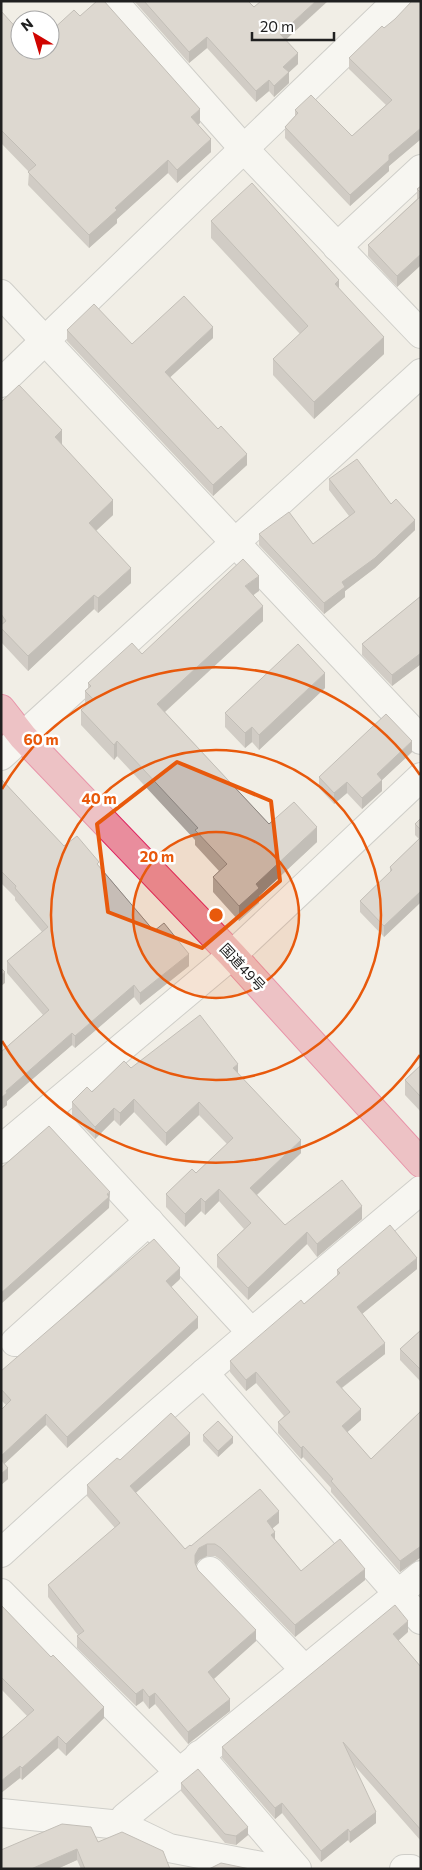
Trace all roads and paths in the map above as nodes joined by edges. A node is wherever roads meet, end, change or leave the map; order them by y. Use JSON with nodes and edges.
{"nodes":[{"id":1,"x":113,"y":1,"type":"edge"},
{"id":2,"x":380,"y":7,"type":"edge"},
{"id":3,"x":244,"y":149,"type":"junction"},
{"id":4,"x":421,"y":169,"type":"edge"},
{"id":5,"x":337,"y":247,"type":"junction"},
{"id":6,"x":1,"y":294,"type":"edge"},
{"id":7,"x":421,"y":334,"type":"edge"},
{"id":8,"x":44,"y":341,"type":"junction"},
{"id":9,"x":421,"y":373,"type":"edge"},
{"id":10,"x":1,"y":383,"type":"edge"},
{"id":11,"x":234,"y":543,"type":"junction"},
{"id":12,"x":1,"y":709,"type":"edge"},
{"id":13,"x":23,"y":737,"type":"junction"},
{"id":14,"x":421,"y":740,"type":"edge"},
{"id":15,"x":1,"y":756,"type":"edge"},
{"id":16,"x":421,"y":777,"type":"edge"},
{"id":17,"x":232,"y":955,"type":"junction"},
{"id":18,"x":47,"y":1111,"type":"junction"},
{"id":19,"x":1,"y":1149,"type":"edge"},
{"id":20,"x":421,"y":1162,"type":"edge"},
{"id":21,"x":421,"y":1190,"type":"edge"},
{"id":22,"x":149,"y":1221,"type":"junction"},
{"id":23,"x":251,"y":1332,"type":"junction"},
{"id":24,"x":15,"y":1342,"type":"dead end"},
{"id":25,"x":204,"y":1373,"type":"junction"},
{"id":26,"x":1,"y":1554,"type":"edge"},
{"id":27,"x":210,"y":1571,"type":"dead end"},
{"id":28,"x":421,"y":1575,"type":"edge"},
{"id":29,"x":1,"y":1593,"type":"edge"},
{"id":30,"x":397,"y":1593,"type":"junction"},
{"id":31,"x":421,"y":1620,"type":"edge"},
{"id":32,"x":304,"y":1669,"type":"junction"},
{"id":33,"x":199,"y":1755,"type":"junction"},
{"id":34,"x":179,"y":1772,"type":"junction"},
{"id":35,"x":1,"y":1814,"type":"edge"},
{"id":36,"x":121,"y":1825,"type":"junction"},
{"id":37,"x":209,"y":1863,"type":"edge"},
{"id":38,"x":277,"y":1869,"type":"edge"},
{"id":39,"x":297,"y":1869,"type":"edge"},
{"id":40,"x":404,"y":1869,"type":"edge"},
{"id":41,"x":411,"y":1869,"type":"edge"}],
"edges":[{"from":1,"to":3,"type":"street"},
{"from":2,"to":3,"type":"street"},
{"from":3,"to":5,"type":"street"},
{"from":3,"to":8,"type":"street"},
{"from":4,"to":5,"type":"street"},
{"from":5,"to":7,"type":"street"},
{"from":6,"to":8,"type":"street"},
{"from":8,"to":10,"type":"street"},
{"from":8,"to":11,"type":"street"},
{"from":9,"to":11,"type":"street"},
{"from":11,"to":13,"type":"street"},
{"from":11,"to":14,"type":"street"},
{"from":12,"to":13,"type":"highway","name":"国道49号"},
{"from":13,"to":15,"type":"street"},
{"from":13,"to":17,"type":"highway","name":"国道49号"},
{"from":16,"to":17,"type":"street"},
{"from":17,"to":18,"type":"street"},
{"from":17,"to":20,"type":"highway","name":"国道49号"},
{"from":18,"to":19,"type":"street"},
{"from":18,"to":22,"type":"street"},
{"from":21,"to":23,"type":"street"},
{"from":22,"to":23,"type":"street"},
{"from":22,"to":24,"type":"street"},
{"from":23,"to":25,"type":"street"},
{"from":25,"to":26,"type":"street"},
{"from":25,"to":30,"type":"street"},
{"from":27,"to":32,"type":"street"},
{"from":28,"to":30,"type":"street"},
{"from":29,"to":34,"type":"street"},
{"from":30,"to":31,"type":"street"},
{"from":30,"to":32,"type":"street"},
{"from":32,"to":33,"type":"street"},
{"from":33,"to":34,"type":"street"},
{"from":33,"to":39,"type":"street"},
{"from":34,"to":36,"type":"street"},
{"from":35,"to":36,"type":"street"},
{"from":36,"to":37,"type":"street"},
{"from":37,"to":38,"type":"street"},
{"from":40,"to":41,"type":"street"}]}
